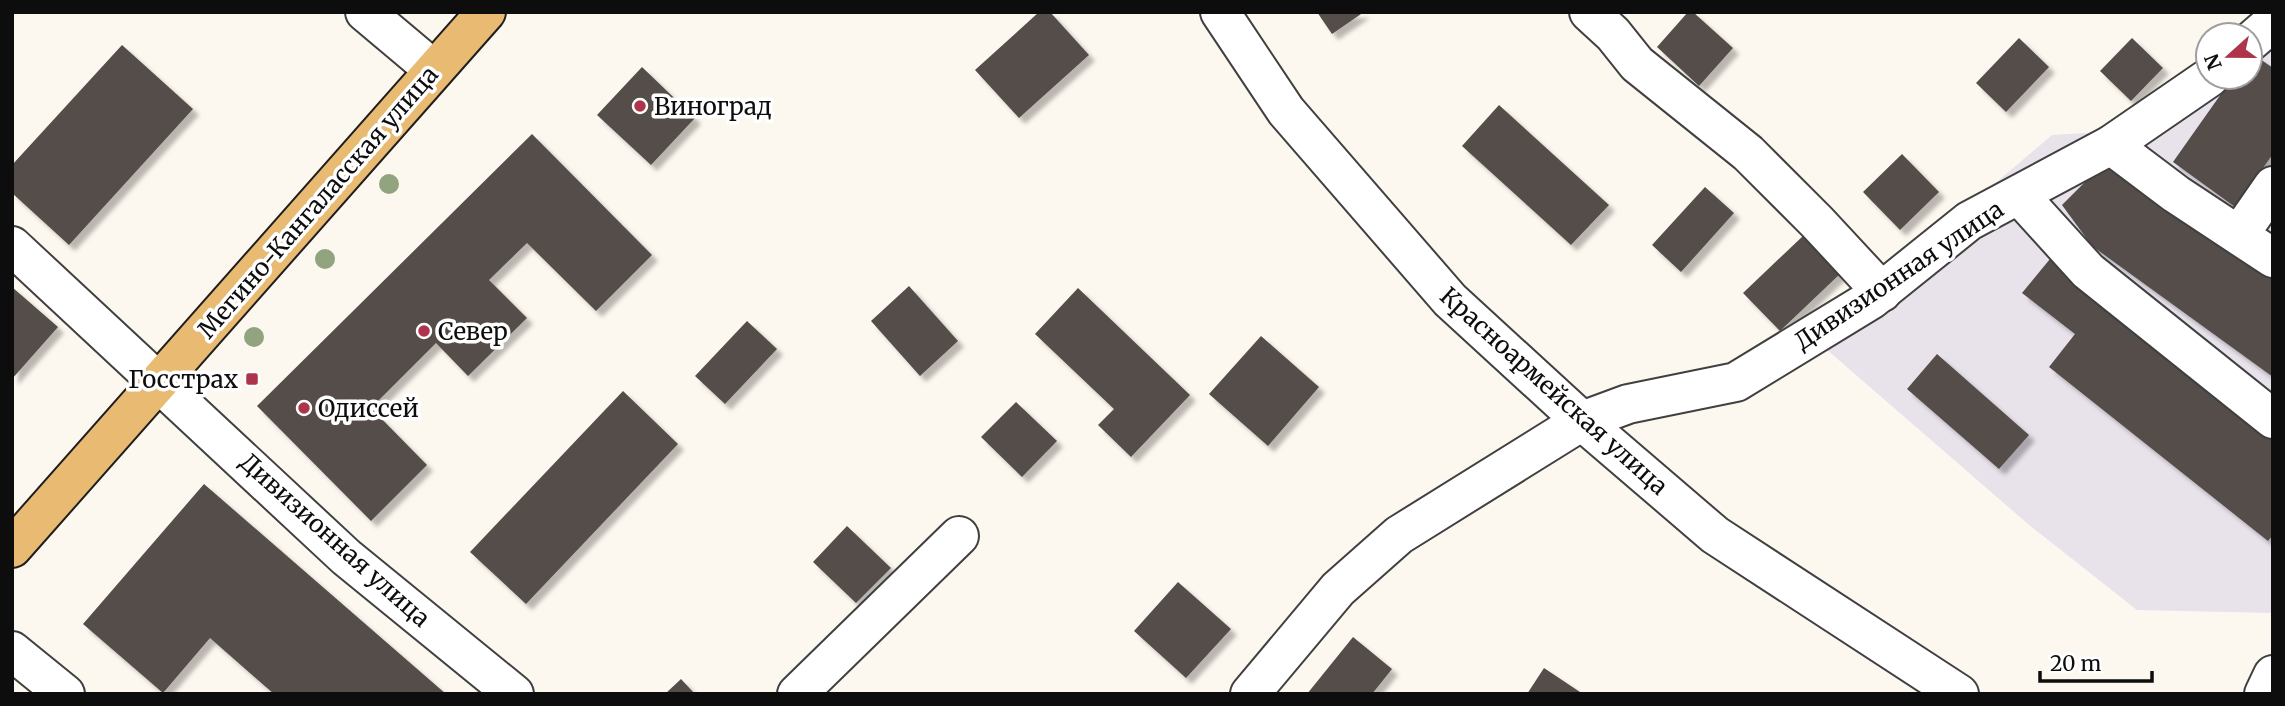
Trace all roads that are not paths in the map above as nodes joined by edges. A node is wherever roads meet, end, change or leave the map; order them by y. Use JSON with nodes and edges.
{"nodes":[{"id":1,"x":365,"y":12,"type":"edge"},
{"id":2,"x":486,"y":12,"type":"edge"},
{"id":3,"x":1220,"y":12,"type":"edge"},
{"id":4,"x":1589,"y":12,"type":"edge"},
{"id":5,"x":434,"y":70,"type":"junction"},
{"id":6,"x":2194,"y":88,"type":"edge"},
{"id":7,"x":2111,"y":145,"type":"junction"},
{"id":8,"x":2273,"y":186,"type":"edge"},
{"id":9,"x":2018,"y":195,"type":"junction"},
{"id":10,"x":2239,"y":235,"type":"junction"},
{"id":11,"x":12,"y":246,"type":"edge"},
{"id":12,"x":2273,"y":258,"type":"edge"},
{"id":13,"x":1882,"y":292,"type":"junction"},
{"id":14,"x":159,"y":382,"type":"junction"},
{"id":15,"x":2273,"y":419,"type":"edge"},
{"id":16,"x":1581,"y":421,"type":"junction"},
{"id":17,"x":959,"y":536,"type":"dead end"},
{"id":18,"x":12,"y":548,"type":"edge"},
{"id":19,"x":12,"y":652,"type":"edge"},
{"id":20,"x":2273,"y":675,"type":"edge"},
{"id":21,"x":65,"y":694,"type":"edge"},
{"id":22,"x":514,"y":694,"type":"edge"},
{"id":23,"x":797,"y":694,"type":"edge"},
{"id":24,"x":1250,"y":694,"type":"edge"},
{"id":25,"x":1959,"y":694,"type":"edge"},
{"id":26,"x":2264,"y":694,"type":"edge"}],
"edges":[{"from":1,"to":5,"type":"street"},
{"from":2,"to":5,"type":"main road","name":"Мегино-Кангаласская улица"},
{"from":3,"to":16,"type":"street","name":"Красноармейская улица"},
{"from":4,"to":13,"type":"street"},
{"from":5,"to":14,"type":"main road","name":"Мегино-Кангаласская улица"},
{"from":6,"to":7,"type":"street","name":"Дивизионная улица"},
{"from":7,"to":9,"type":"street","name":"Дивизионная улица"},
{"from":7,"to":10,"type":"street"},
{"from":8,"to":10,"type":"street"},
{"from":9,"to":13,"type":"street","name":"Дивизионная улица"},
{"from":9,"to":15,"type":"street"},
{"from":10,"to":12,"type":"street"},
{"from":11,"to":14,"type":"street","name":"Дивизионная улица"},
{"from":13,"to":16,"type":"street","name":"Дивизионная улица"},
{"from":14,"to":18,"type":"main road","name":"Мегино-Кангаласская улица"},
{"from":14,"to":22,"type":"street","name":"Дивизионная улица"},
{"from":16,"to":24,"type":"street","name":"Дивизионная улица"},
{"from":16,"to":25,"type":"street","name":"Красноармейская улица"},
{"from":17,"to":23,"type":"street"},
{"from":19,"to":21,"type":"street"},
{"from":20,"to":26,"type":"street"}]}
